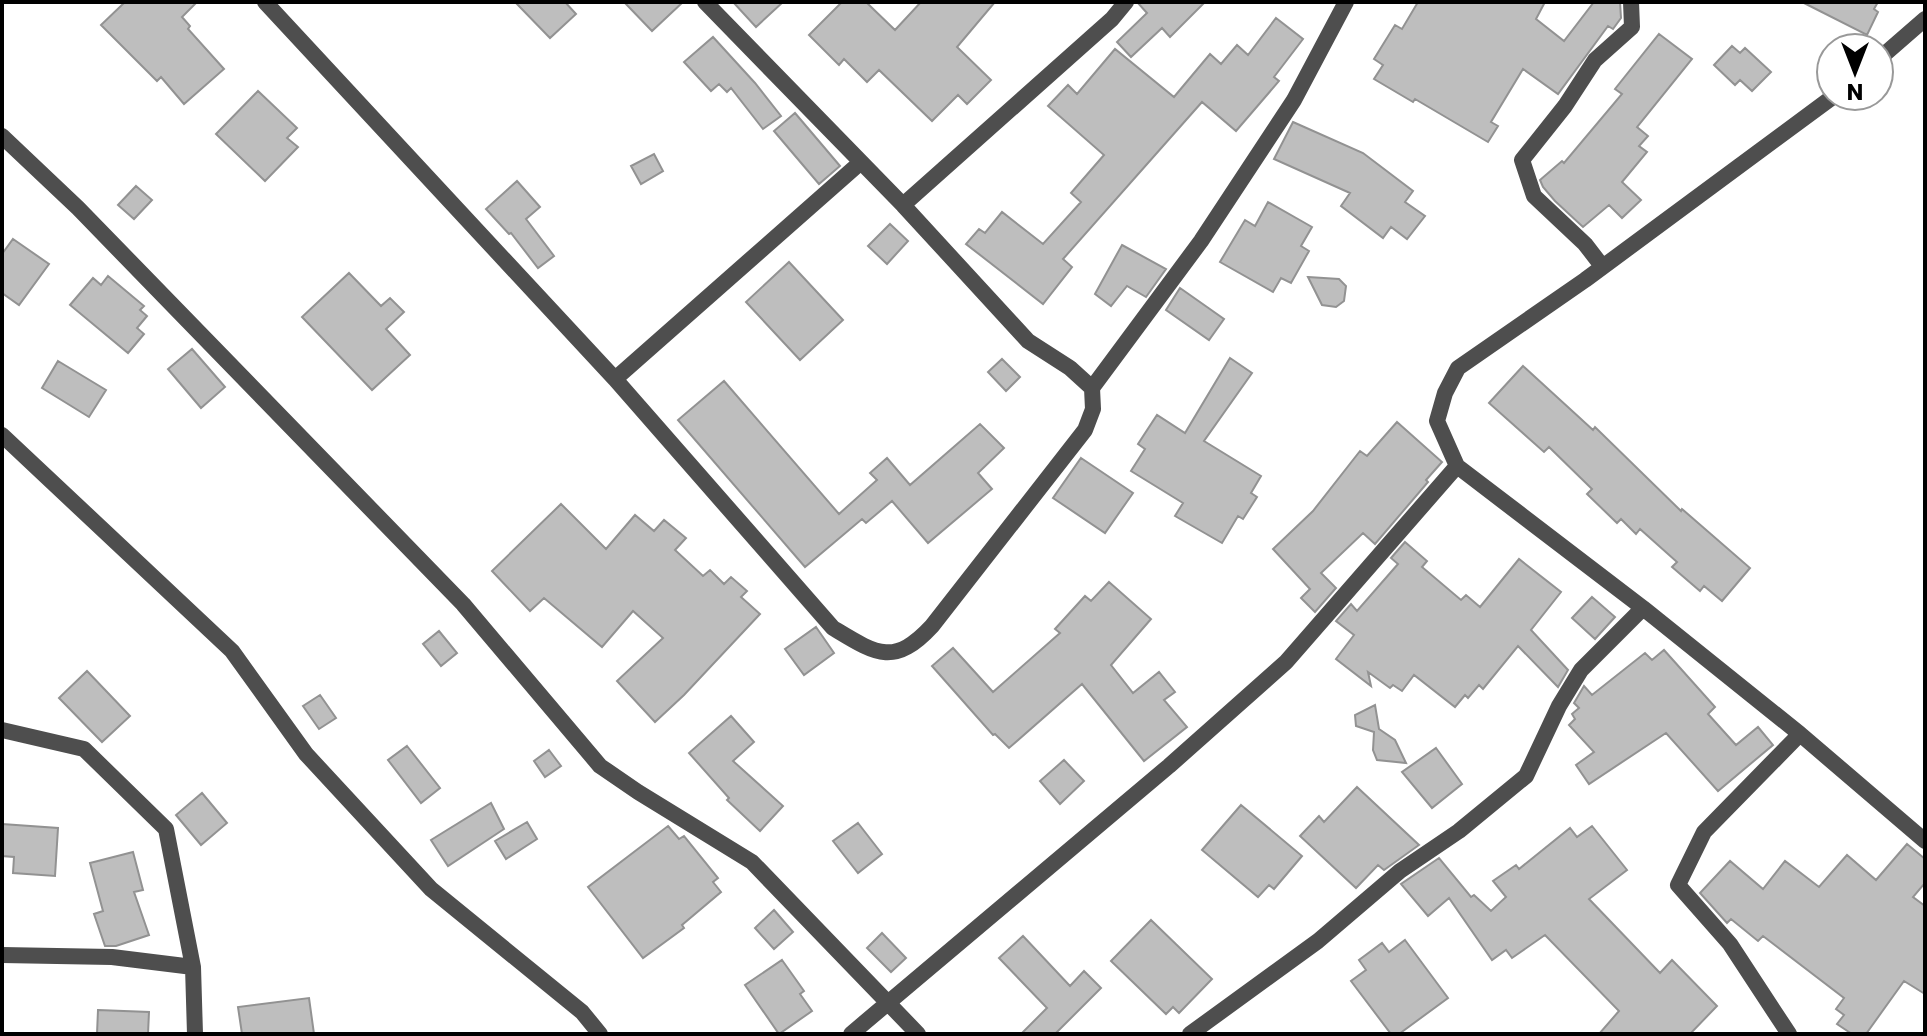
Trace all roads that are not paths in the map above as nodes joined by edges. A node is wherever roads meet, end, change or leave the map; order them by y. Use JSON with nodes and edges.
{"nodes":[{"id":1,"x":265,"y":2,"type":"edge"},
{"id":2,"x":705,"y":2,"type":"edge"},
{"id":3,"x":1126,"y":2,"type":"edge"},
{"id":4,"x":1346,"y":2,"type":"edge"},
{"id":5,"x":1631,"y":2,"type":"edge"},
{"id":6,"x":1925,"y":19,"type":"edge"},
{"id":7,"x":1895,"y":45,"type":"edge"},
{"id":8,"x":1815,"y":110,"type":"edge"},
{"id":9,"x":2,"y":136,"type":"edge"},
{"id":10,"x":861,"y":162,"type":"junction"},
{"id":11,"x":903,"y":205,"type":"junction"},
{"id":12,"x":1602,"y":266,"type":"junction"},
{"id":13,"x":615,"y":379,"type":"junction"},
{"id":14,"x":1092,"y":388,"type":"junction"},
{"id":15,"x":2,"y":435,"type":"edge"},
{"id":16,"x":1457,"y":466,"type":"junction"},
{"id":17,"x":1643,"y":608,"type":"junction"},
{"id":18,"x":2,"y":730,"type":"edge"},
{"id":19,"x":1800,"y":734,"type":"junction"},
{"id":20,"x":1925,"y":841,"type":"edge"},
{"id":21,"x":2,"y":955,"type":"edge"},
{"id":22,"x":193,"y":967,"type":"junction"},
{"id":23,"x":889,"y":1004,"type":"junction"},
{"id":24,"x":195,"y":1034,"type":"edge"},
{"id":25,"x":600,"y":1034,"type":"edge"},
{"id":26,"x":851,"y":1034,"type":"edge"},
{"id":27,"x":918,"y":1034,"type":"edge"},
{"id":28,"x":1190,"y":1034,"type":"edge"},
{"id":29,"x":1789,"y":1034,"type":"edge"}],
"edges":[{"from":1,"to":13,"type":"street"},
{"from":2,"to":10,"type":"street"},
{"from":3,"to":11,"type":"street"},
{"from":4,"to":14,"type":"street"},
{"from":5,"to":12,"type":"street"},
{"from":6,"to":7,"type":"street"},
{"from":8,"to":12,"type":"street"},
{"from":9,"to":23,"type":"street"},
{"from":10,"to":11,"type":"street"},
{"from":10,"to":13,"type":"street"},
{"from":11,"to":14,"type":"street"},
{"from":12,"to":16,"type":"street"},
{"from":13,"to":14,"type":"street"},
{"from":15,"to":25,"type":"street"},
{"from":16,"to":17,"type":"street"},
{"from":16,"to":23,"type":"street"},
{"from":17,"to":19,"type":"street"},
{"from":17,"to":28,"type":"street"},
{"from":18,"to":22,"type":"street"},
{"from":19,"to":20,"type":"street"},
{"from":19,"to":29,"type":"street"},
{"from":21,"to":22,"type":"street"},
{"from":22,"to":24,"type":"street"},
{"from":23,"to":26,"type":"street"},
{"from":23,"to":27,"type":"street"}]}
